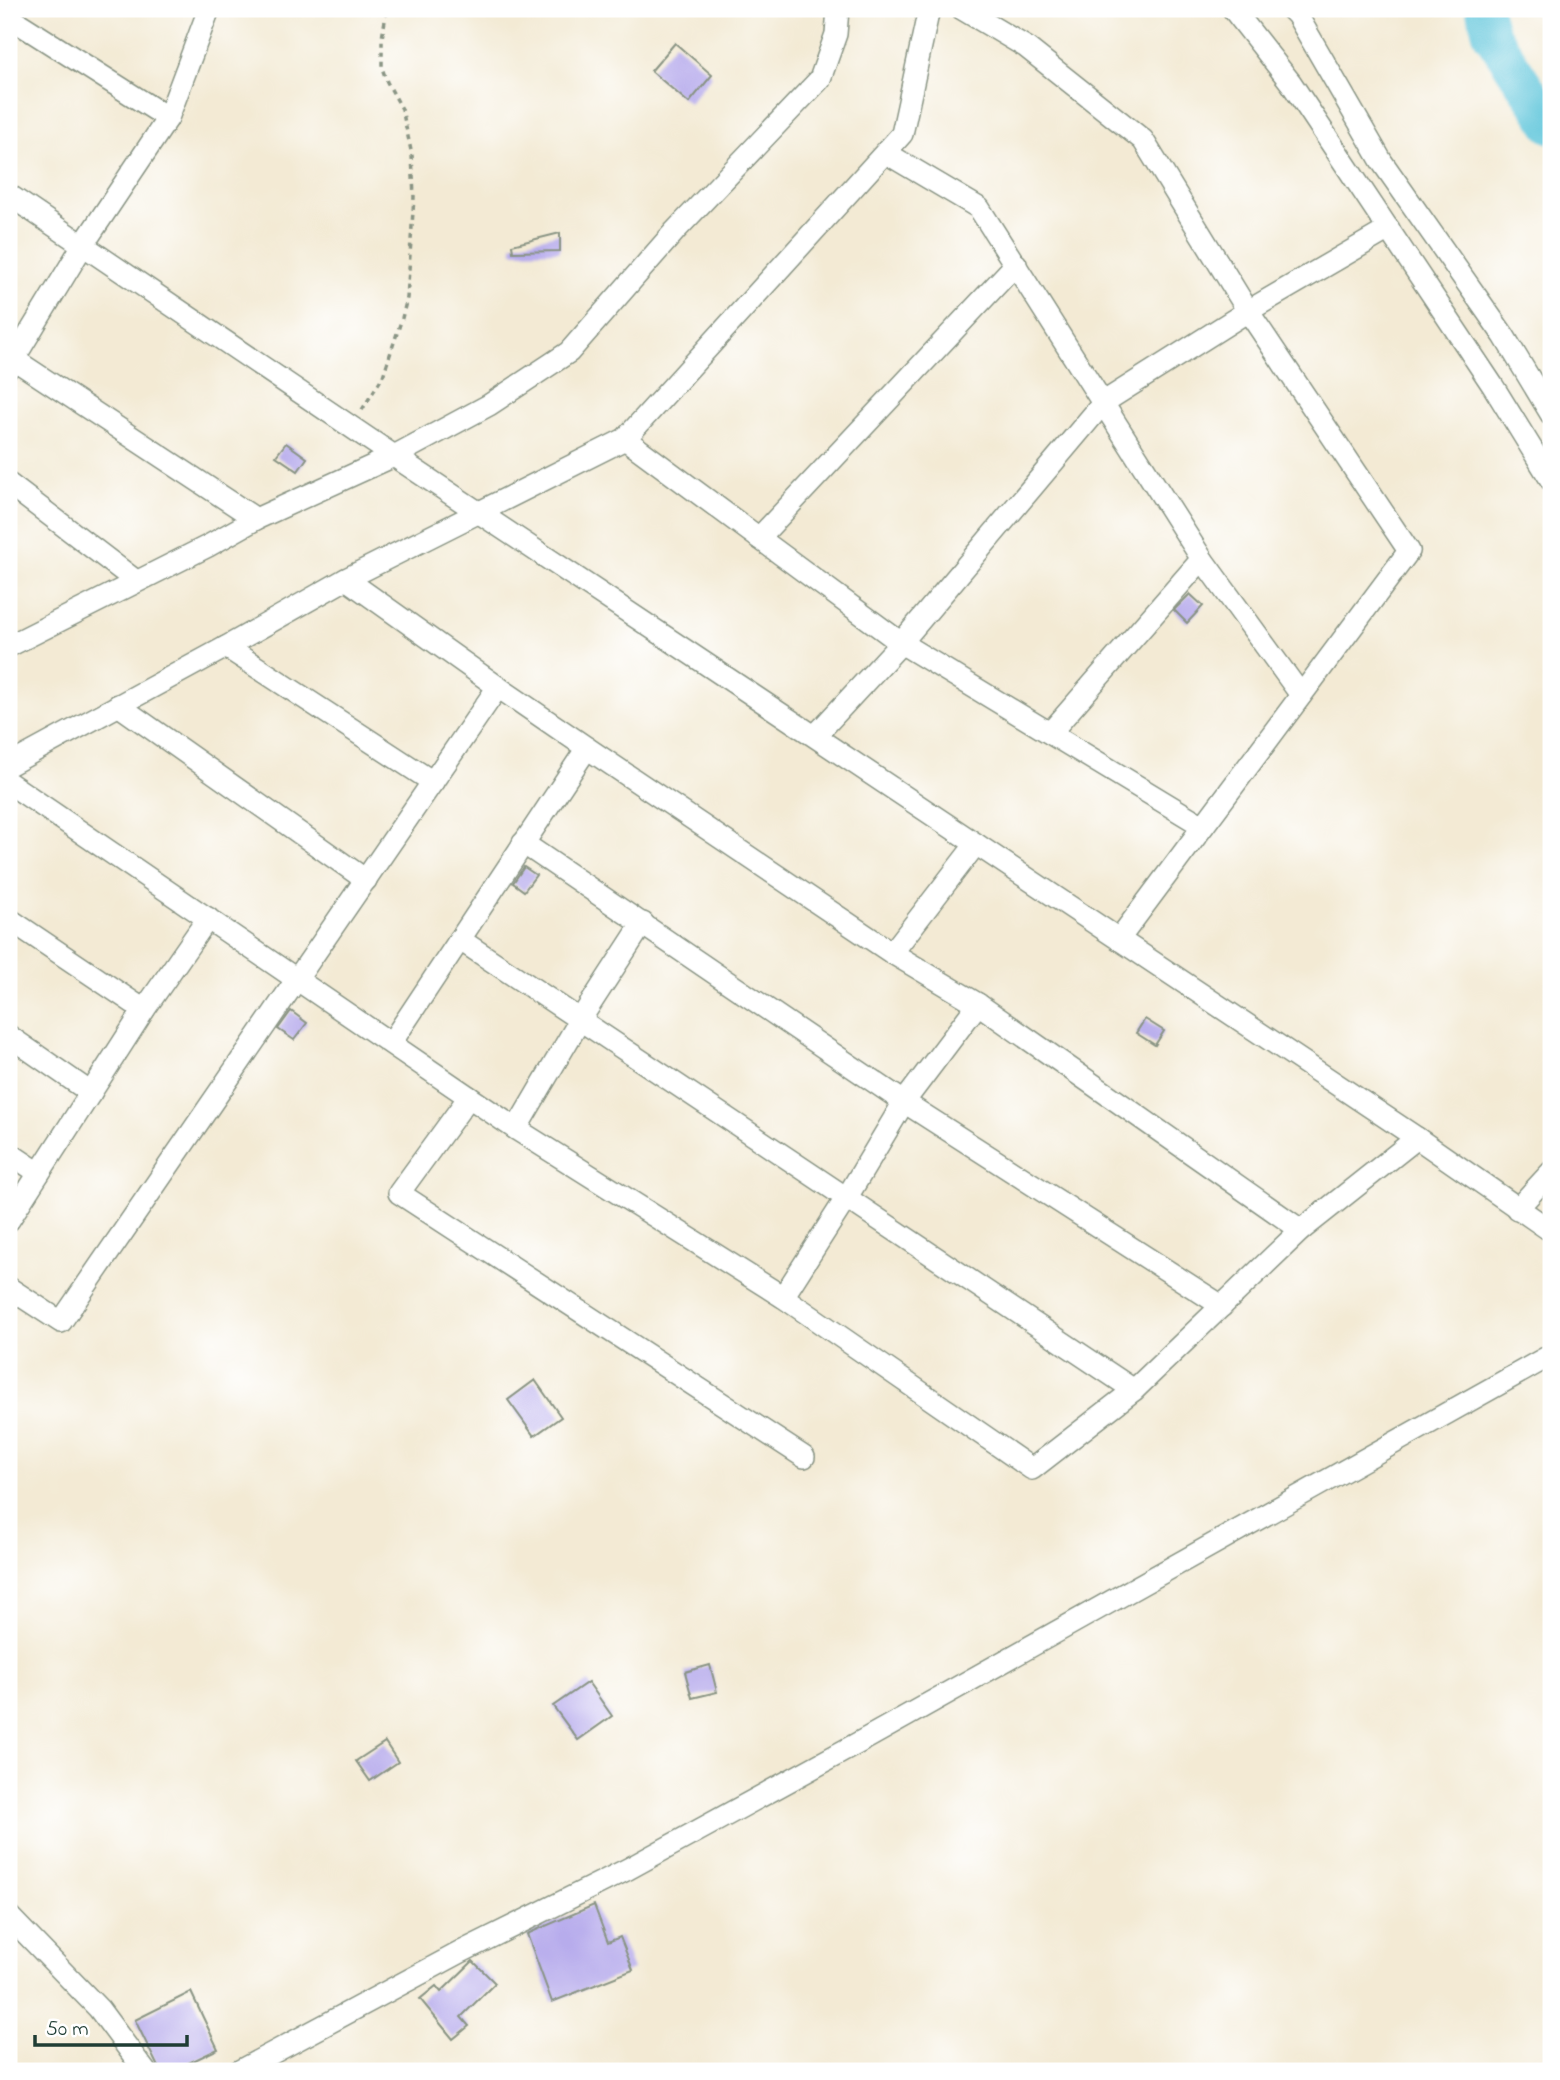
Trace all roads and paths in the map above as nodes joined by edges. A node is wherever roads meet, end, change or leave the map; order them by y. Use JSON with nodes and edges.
{"nodes":[{"id":1,"x":209,"y":9,"type":"edge"},
{"id":2,"x":387,"y":9,"type":"edge"},
{"id":3,"x":838,"y":9,"type":"edge"},
{"id":4,"x":929,"y":9,"type":"edge"},
{"id":5,"x":962,"y":9,"type":"edge"},
{"id":6,"x":1233,"y":9,"type":"edge"},
{"id":7,"x":1291,"y":9,"type":"edge"},
{"id":8,"x":9,"y":17,"type":"edge"},
{"id":9,"x":168,"y":118,"type":"junction"},
{"id":10,"x":886,"y":153,"type":"junction"},
{"id":11,"x":9,"y":195,"type":"edge"},
{"id":12,"x":1389,"y":229,"type":"junction"},
{"id":13,"x":83,"y":244,"type":"junction"},
{"id":14,"x":1016,"y":264,"type":"junction"},
{"id":15,"x":1248,"y":311,"type":"junction"},
{"id":16,"x":11,"y":361,"type":"edge"},
{"id":17,"x":1104,"y":402,"type":"junction"},
{"id":18,"x":1551,"y":414,"type":"edge"},
{"id":19,"x":352,"y":427,"type":"junction"},
{"id":20,"x":625,"y":439,"type":"junction"},
{"id":21,"x":394,"y":456,"type":"junction"},
{"id":22,"x":1551,"y":480,"type":"edge"},
{"id":23,"x":9,"y":484,"type":"edge"},
{"id":24,"x":478,"y":511,"type":"junction"},
{"id":25,"x":256,"y":519,"type":"junction"},
{"id":26,"x":759,"y":538,"type":"junction"},
{"id":27,"x":1202,"y":559,"type":"junction"},
{"id":28,"x":346,"y":579,"type":"junction"},
{"id":29,"x":136,"y":581,"type":"junction"},
{"id":30,"x":13,"y":639,"type":"edge"},
{"id":31,"x":901,"y":643,"type":"junction"},
{"id":32,"x":226,"y":648,"type":"junction"},
{"id":33,"x":498,"y":687,"type":"junction"},
{"id":34,"x":1301,"y":695,"type":"junction"},
{"id":35,"x":118,"y":705,"type":"junction"},
{"id":36,"x":1050,"y":733,"type":"junction"},
{"id":37,"x":815,"y":736,"type":"junction"},
{"id":38,"x":587,"y":748,"type":"junction"},
{"id":39,"x":9,"y":765,"type":"edge"},
{"id":40,"x":433,"y":782,"type":"junction"},
{"id":41,"x":9,"y":783,"type":"edge"},
{"id":42,"x":1203,"y":826,"type":"junction"},
{"id":43,"x":523,"y":844,"type":"junction"},
{"id":44,"x":976,"y":844,"type":"junction"},
{"id":45,"x":366,"y":880,"type":"junction"},
{"id":46,"x":208,"y":918,"type":"junction"},
{"id":47,"x":9,"y":919,"type":"edge"},
{"id":48,"x":643,"y":923,"type":"junction"},
{"id":49,"x":459,"y":939,"type":"junction"},
{"id":50,"x":1119,"y":939,"type":"junction"},
{"id":51,"x":892,"y":953,"type":"junction"},
{"id":52,"x":297,"y":979,"type":"junction"},
{"id":53,"x":978,"y":1004,"type":"junction"},
{"id":54,"x":144,"y":1010,"type":"junction"},
{"id":55,"x":580,"y":1020,"type":"junction"},
{"id":56,"x":9,"y":1036,"type":"edge"},
{"id":57,"x":391,"y":1042,"type":"junction"},
{"id":58,"x":91,"y":1093,"type":"junction"},
{"id":59,"x":469,"y":1097,"type":"junction"},
{"id":60,"x":904,"y":1102,"type":"junction"},
{"id":61,"x":516,"y":1129,"type":"junction"},
{"id":62,"x":1417,"y":1138,"type":"junction"},
{"id":63,"x":9,"y":1153,"type":"edge"},
{"id":64,"x":1551,"y":1172,"type":"edge"},
{"id":65,"x":39,"y":1173,"type":"junction"},
{"id":66,"x":847,"y":1197,"type":"junction"},
{"id":67,"x":1517,"y":1209,"type":"junction"},
{"id":68,"x":9,"y":1220,"type":"edge"},
{"id":69,"x":1301,"y":1230,"type":"junction"},
{"id":70,"x":1551,"y":1231,"type":"edge"},
{"id":71,"x":9,"y":1288,"type":"edge"},
{"id":72,"x":783,"y":1297,"type":"junction"},
{"id":73,"x":1222,"y":1306,"type":"junction"},
{"id":74,"x":1551,"y":1355,"type":"edge"},
{"id":75,"x":1134,"y":1390,"type":"junction"},
{"id":76,"x":804,"y":1457,"type":"dead end"},
{"id":77,"x":9,"y":1916,"type":"edge"},
{"id":78,"x":145,"y":2071,"type":"edge"},
{"id":79,"x":239,"y":2071,"type":"edge"}],
"edges":[{"from":1,"to":9,"type":"street"},
{"from":2,"to":19,"type":"path"},
{"from":3,"to":21,"type":"street"},
{"from":4,"to":10,"type":"street"},
{"from":5,"to":15,"type":"street"},
{"from":6,"to":12,"type":"street"},
{"from":7,"to":18,"type":"street"},
{"from":8,"to":9,"type":"street"},
{"from":9,"to":13,"type":"street"},
{"from":10,"to":14,"type":"street"},
{"from":10,"to":20,"type":"street"},
{"from":11,"to":13,"type":"street"},
{"from":12,"to":15,"type":"street"},
{"from":12,"to":22,"type":"street"},
{"from":13,"to":16,"type":"street"},
{"from":13,"to":19,"type":"street"},
{"from":14,"to":17,"type":"street"},
{"from":14,"to":26,"type":"street"},
{"from":15,"to":17,"type":"street"},
{"from":15,"to":34,"type":"street"},
{"from":16,"to":25,"type":"street"},
{"from":17,"to":27,"type":"street"},
{"from":17,"to":31,"type":"street"},
{"from":19,"to":21,"type":"street"},
{"from":20,"to":24,"type":"street"},
{"from":20,"to":26,"type":"street"},
{"from":21,"to":24,"type":"street"},
{"from":21,"to":25,"type":"street"},
{"from":23,"to":29,"type":"street"},
{"from":24,"to":28,"type":"street"},
{"from":24,"to":37,"type":"street"},
{"from":25,"to":29,"type":"street"},
{"from":26,"to":31,"type":"street"},
{"from":27,"to":34,"type":"street"},
{"from":27,"to":36,"type":"street"},
{"from":28,"to":32,"type":"street"},
{"from":28,"to":33,"type":"street"},
{"from":29,"to":30,"type":"street"},
{"from":31,"to":36,"type":"street"},
{"from":31,"to":37,"type":"street"},
{"from":32,"to":35,"type":"street"},
{"from":32,"to":40,"type":"street"},
{"from":33,"to":38,"type":"street"},
{"from":33,"to":40,"type":"street"},
{"from":34,"to":42,"type":"street"},
{"from":35,"to":39,"type":"street"},
{"from":35,"to":45,"type":"street"},
{"from":36,"to":42,"type":"street"},
{"from":37,"to":44,"type":"street"},
{"from":38,"to":43,"type":"street"},
{"from":38,"to":51,"type":"street"},
{"from":40,"to":45,"type":"street"},
{"from":41,"to":46,"type":"street"},
{"from":42,"to":50,"type":"street"},
{"from":43,"to":48,"type":"street"},
{"from":43,"to":49,"type":"street"},
{"from":44,"to":50,"type":"street"},
{"from":44,"to":51,"type":"street"},
{"from":45,"to":52,"type":"street"},
{"from":46,"to":52,"type":"street"},
{"from":46,"to":54,"type":"street"},
{"from":47,"to":54,"type":"street"},
{"from":48,"to":55,"type":"street"},
{"from":48,"to":60,"type":"street"},
{"from":49,"to":55,"type":"street"},
{"from":49,"to":57,"type":"street"},
{"from":50,"to":62,"type":"street"},
{"from":51,"to":53,"type":"street"},
{"from":52,"to":57,"type":"street"},
{"from":52,"to":71,"type":"street"},
{"from":53,"to":60,"type":"street"},
{"from":53,"to":69,"type":"street"},
{"from":54,"to":58,"type":"street"},
{"from":55,"to":61,"type":"street"},
{"from":55,"to":66,"type":"street"},
{"from":56,"to":58,"type":"street"},
{"from":57,"to":59,"type":"street"},
{"from":58,"to":65,"type":"street"},
{"from":59,"to":61,"type":"street"},
{"from":59,"to":76,"type":"street"},
{"from":60,"to":66,"type":"street"},
{"from":60,"to":73,"type":"street"},
{"from":61,"to":72,"type":"street"},
{"from":62,"to":67,"type":"street"},
{"from":62,"to":69,"type":"street"},
{"from":63,"to":65,"type":"street"},
{"from":64,"to":67,"type":"street"},
{"from":65,"to":68,"type":"street"},
{"from":66,"to":72,"type":"street"},
{"from":66,"to":75,"type":"street"},
{"from":67,"to":70,"type":"street"},
{"from":69,"to":73,"type":"street"},
{"from":72,"to":75,"type":"street"},
{"from":73,"to":75,"type":"street"},
{"from":74,"to":79,"type":"street"},
{"from":77,"to":78,"type":"street"}]}
